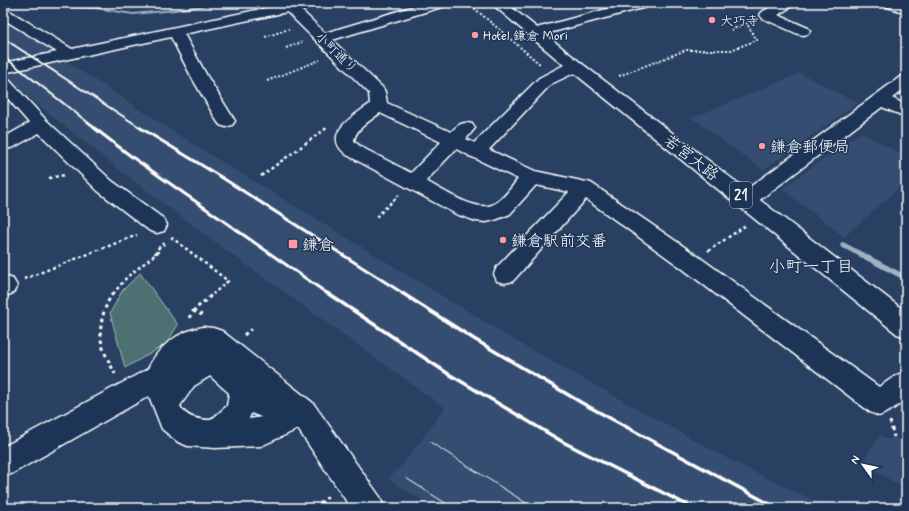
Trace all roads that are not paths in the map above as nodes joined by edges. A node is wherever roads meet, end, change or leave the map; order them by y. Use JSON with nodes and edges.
{"nodes":[{"id":1,"x":308,"y":3,"type":"edge"},
{"id":2,"x":440,"y":3,"type":"edge"},
{"id":3,"x":498,"y":3,"type":"edge"},
{"id":4,"x":645,"y":3,"type":"edge"},
{"id":5,"x":787,"y":3,"type":"edge"},
{"id":6,"x":890,"y":3,"type":"edge"},
{"id":7,"x":288,"y":5,"type":"edge"},
{"id":8,"x":906,"y":9,"type":"edge"},
{"id":9,"x":3,"y":13,"type":"edge"},
{"id":10,"x":803,"y":31,"type":"dead end"},
{"id":11,"x":176,"y":32,"type":"junction"},
{"id":12,"x":534,"y":33,"type":"junction"},
{"id":13,"x":322,"y":38,"type":"junction"},
{"id":14,"x":69,"y":53,"type":"junction"},
{"id":15,"x":575,"y":66,"type":"junction"},
{"id":16,"x":3,"y":68,"type":"edge"},
{"id":17,"x":906,"y":80,"type":"edge"},
{"id":18,"x":3,"y":83,"type":"edge"},
{"id":19,"x":880,"y":99,"type":"junction"},
{"id":20,"x":379,"y":106,"type":"junction"},
{"id":21,"x":906,"y":112,"type":"edge"},
{"id":22,"x":226,"y":121,"type":"dead end"},
{"id":23,"x":40,"y":124,"type":"junction"},
{"id":24,"x":466,"y":128,"type":"dead end"},
{"id":25,"x":454,"y":142,"type":"junction"},
{"id":26,"x":3,"y":144,"type":"edge"},
{"id":27,"x":476,"y":152,"type":"junction"},
{"id":28,"x":531,"y":177,"type":"junction"},
{"id":29,"x":412,"y":183,"type":"junction"},
{"id":30,"x":584,"y":188,"type":"junction"},
{"id":31,"x":746,"y":200,"type":"junction"},
{"id":32,"x":156,"y":225,"type":"road end"},
{"id":33,"x":505,"y":274,"type":"dead end"},
{"id":34,"x":906,"y":326,"type":"edge"},
{"id":35,"x":214,"y":364,"type":"junction"},
{"id":36,"x":154,"y":380,"type":"junction"},
{"id":37,"x":906,"y":384,"type":"edge"},
{"id":38,"x":242,"y":388,"type":"junction"},
{"id":39,"x":166,"y":407,"type":"junction"},
{"id":40,"x":303,"y":412,"type":"junction"},
{"id":41,"x":214,"y":434,"type":"junction"},
{"id":42,"x":3,"y":463,"type":"edge"},
{"id":43,"x":368,"y":506,"type":"edge"}],
"edges":[{"from":1,"to":7,"type":"street"},
{"from":2,"to":13,"type":"street"},
{"from":3,"to":12,"type":"street","name":"若宮大路","number":"21"},
{"from":4,"to":12,"type":"street"},
{"from":5,"to":10,"type":"street"},
{"from":6,"to":8,"type":"street"},
{"from":7,"to":11,"type":"street"},
{"from":7,"to":13,"type":"street","name":"小町通り"},
{"from":9,"to":14,"type":"street"},
{"from":11,"to":14,"type":"street"},
{"from":11,"to":22,"type":"street"},
{"from":12,"to":15,"type":"street","name":"若宮大路","number":"21"},
{"from":13,"to":20,"type":"street","name":"小町通り"},
{"from":14,"to":16,"type":"street"},
{"from":15,"to":27,"type":"street"},
{"from":15,"to":31,"type":"street","name":"若宮大路","number":"21"},
{"from":17,"to":19,"type":"street"},
{"from":18,"to":23,"type":"street"},
{"from":19,"to":21,"type":"street"},
{"from":19,"to":31,"type":"street"},
{"from":20,"to":25,"type":"street"},
{"from":20,"to":29,"type":"street"},
{"from":23,"to":26,"type":"street"},
{"from":23,"to":32,"type":"street"},
{"from":24,"to":25,"type":"street"},
{"from":25,"to":27,"type":"street"},
{"from":25,"to":29,"type":"street"},
{"from":27,"to":28,"type":"street"},
{"from":28,"to":29,"type":"street"},
{"from":28,"to":30,"type":"street"},
{"from":30,"to":33,"type":"street"},
{"from":30,"to":37,"type":"street"},
{"from":31,"to":34,"type":"street","name":"若宮大路","number":"21"},
{"from":35,"to":36,"type":"street"},
{"from":35,"to":38,"type":"street"},
{"from":35,"to":39,"type":"street"},
{"from":36,"to":39,"type":"street"},
{"from":36,"to":40,"type":"street"},
{"from":36,"to":42,"type":"street"},
{"from":38,"to":40,"type":"street"},
{"from":38,"to":41,"type":"street"},
{"from":39,"to":41,"type":"street"},
{"from":40,"to":41,"type":"street"},
{"from":40,"to":43,"type":"street"}]}
